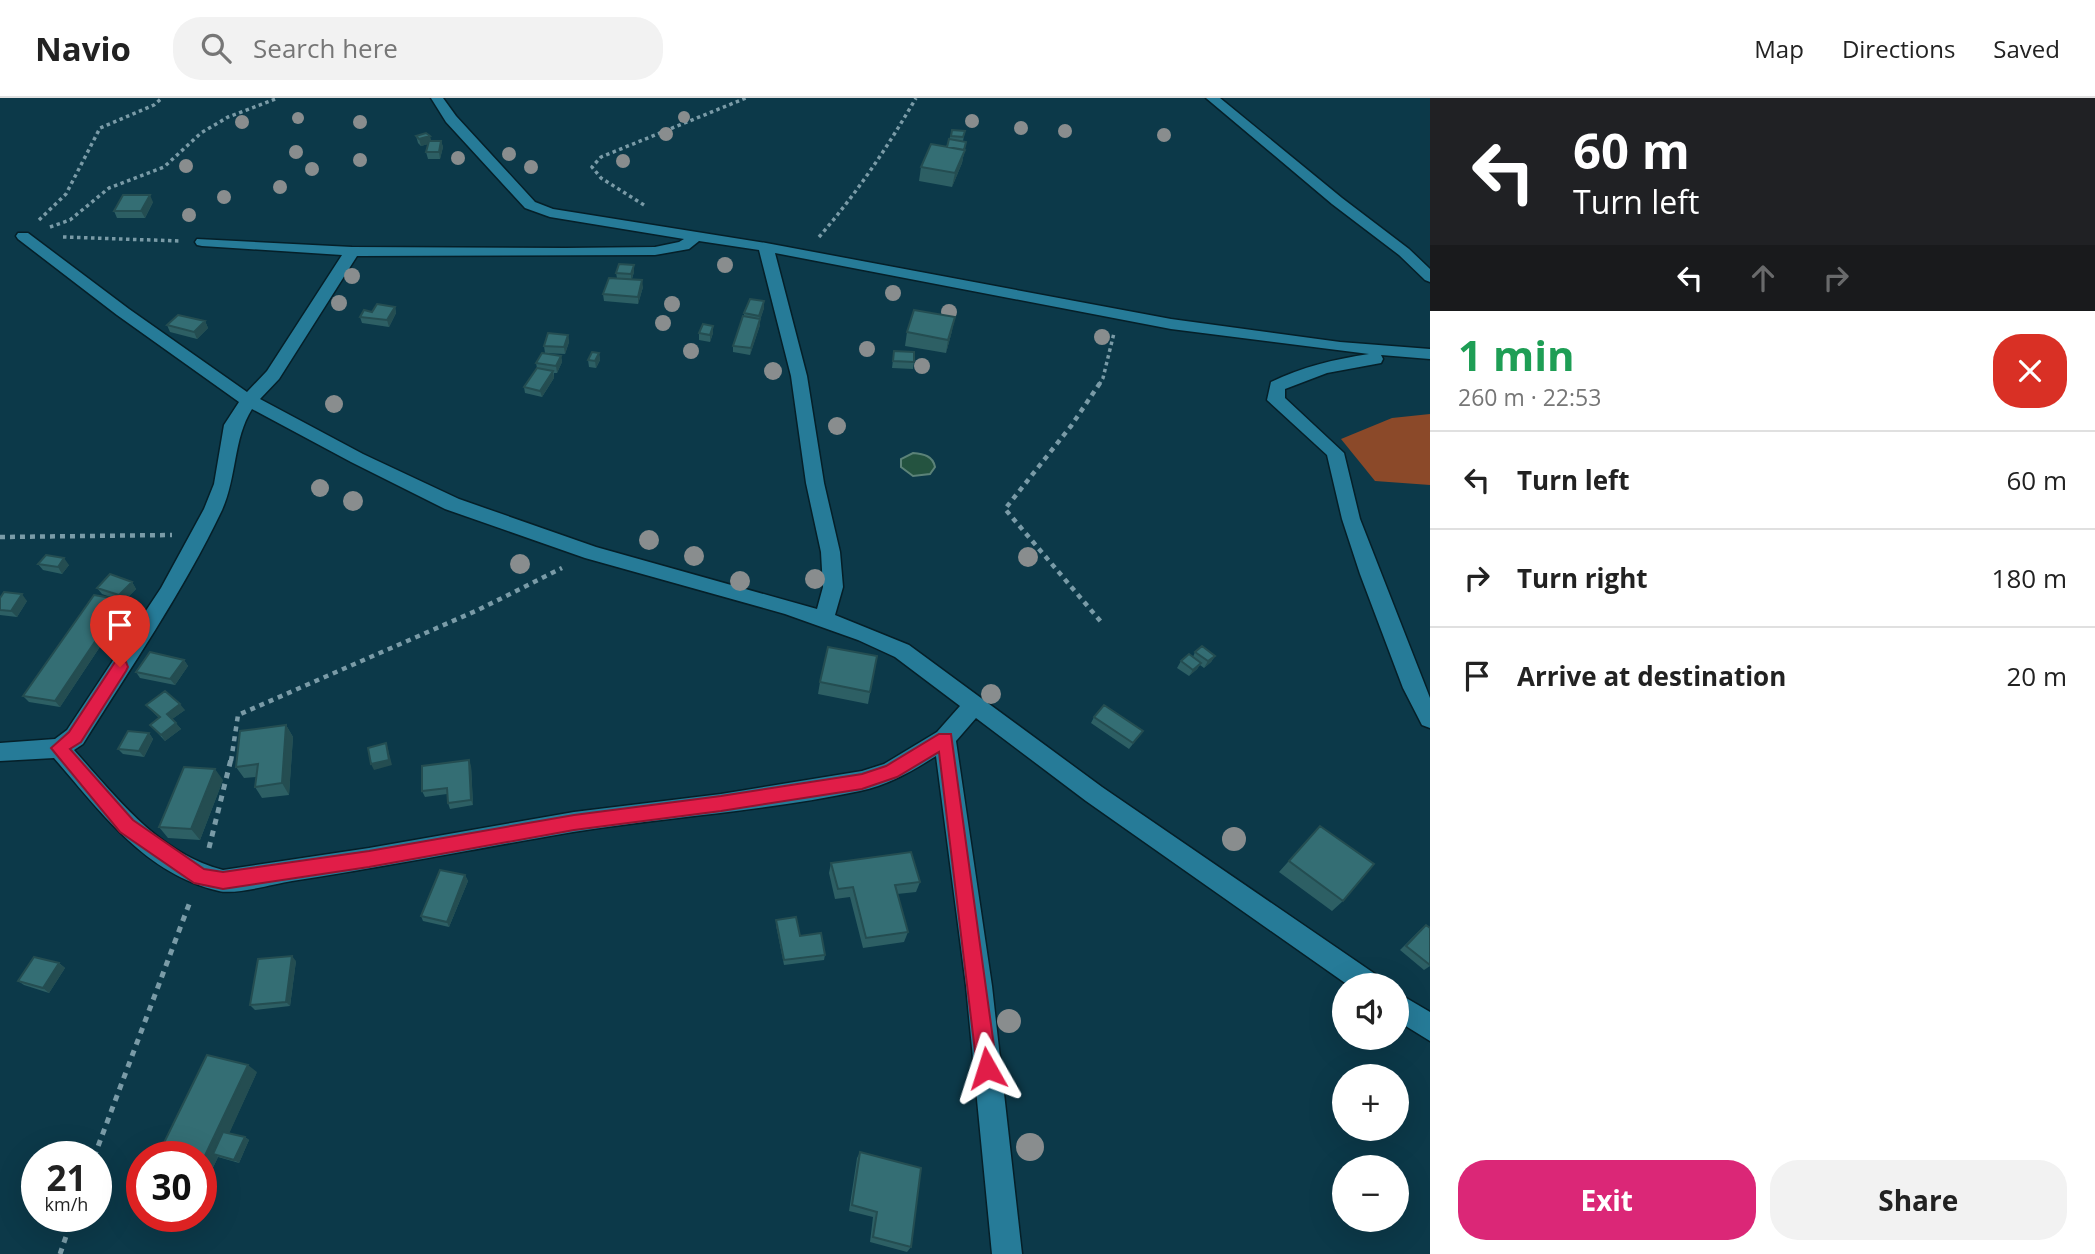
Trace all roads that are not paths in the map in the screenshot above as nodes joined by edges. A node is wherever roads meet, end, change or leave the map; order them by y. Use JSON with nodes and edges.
{"nodes":[{"id":1,"x":437,"y":98,"type":"edge"},
{"id":2,"x":1212,"y":98,"type":"edge"},
{"id":3,"x":23,"y":236,"type":"road end"},
{"id":4,"x":696,"y":236,"type":"junction"},
{"id":5,"x":202,"y":242,"type":"road end"},
{"id":6,"x":765,"y":247,"type":"junction"},
{"id":7,"x":352,"y":251,"type":"junction"},
{"id":8,"x":1430,"y":277,"type":"edge"},
{"id":9,"x":1393,"y":353,"type":"junction"},
{"id":10,"x":1430,"y":354,"type":"edge"},
{"id":11,"x":250,"y":399,"type":"junction"},
{"id":12,"x":823,"y":619,"type":"junction"},
{"id":13,"x":975,"y":706,"type":"junction"},
{"id":14,"x":1430,"y":719,"type":"edge"},
{"id":15,"x":945,"y":739,"type":"junction"},
{"id":16,"x":59,"y":748,"type":"junction"},
{"id":17,"x":0,"y":752,"type":"edge"},
{"id":18,"x":1352,"y":973,"type":"edge"},
{"id":19,"x":1409,"y":1013,"type":"edge"},
{"id":20,"x":1430,"y":1028,"type":"edge"},
{"id":21,"x":1007,"y":1254,"type":"edge"}],
"edges":[{"from":1,"to":4,"type":"street"},
{"from":2,"to":8,"type":"street"},
{"from":3,"to":11,"type":"street"},
{"from":4,"to":6,"type":"street"},
{"from":4,"to":7,"type":"street"},
{"from":5,"to":7,"type":"street"},
{"from":6,"to":9,"type":"street"},
{"from":6,"to":12,"type":"street"},
{"from":7,"to":11,"type":"street"},
{"from":9,"to":10,"type":"street"},
{"from":9,"to":14,"type":"street"},
{"from":11,"to":12,"type":"street"},
{"from":11,"to":16,"type":"street"},
{"from":12,"to":13,"type":"street"},
{"from":13,"to":15,"type":"street"},
{"from":13,"to":18,"type":"street"},
{"from":15,"to":16,"type":"street"},
{"from":15,"to":21,"type":"street"},
{"from":16,"to":17,"type":"street"},
{"from":19,"to":20,"type":"street"}]}
